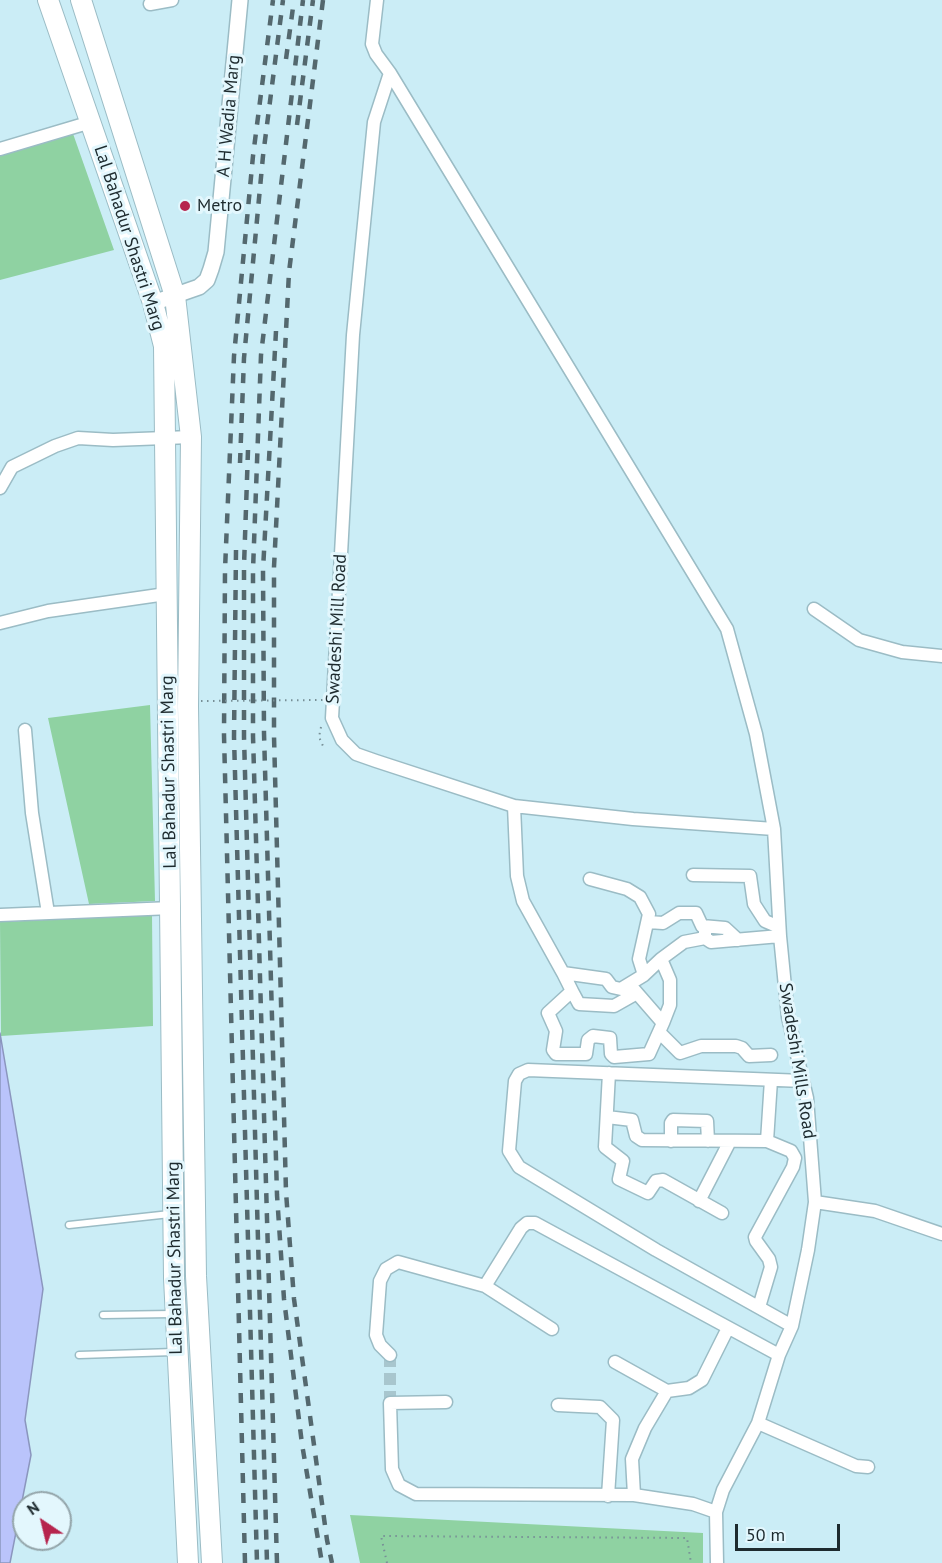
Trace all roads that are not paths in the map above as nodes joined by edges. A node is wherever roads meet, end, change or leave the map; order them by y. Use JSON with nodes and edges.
{"nodes":[{"id":1,"x":48,"y":0,"type":"edge"},
{"id":2,"x":81,"y":0,"type":"edge"},
{"id":3,"x":171,"y":0,"type":"edge"},
{"id":4,"x":240,"y":0,"type":"edge"},
{"id":5,"x":377,"y":0,"type":"edge"},
{"id":6,"x":150,"y":4,"type":"dead end"},
{"id":7,"x":390,"y":72,"type":"junction"},
{"id":8,"x":91,"y":122,"type":"junction"},
{"id":9,"x":0,"y":149,"type":"edge"},
{"id":10,"x":176,"y":296,"type":"junction"},
{"id":11,"x":153,"y":303,"type":"junction"},
{"id":12,"x":173,"y":344,"type":"junction"},
{"id":13,"x":165,"y":437,"type":"junction"},
{"id":14,"x":191,"y":437,"type":"junction"},
{"id":15,"x":0,"y":488,"type":"edge"},
{"id":16,"x":166,"y":594,"type":"junction"},
{"id":17,"x":814,"y":609,"type":"dead end"},
{"id":18,"x":0,"y":623,"type":"edge"},
{"id":19,"x":942,"y":656,"type":"edge"},
{"id":20,"x":25,"y":730,"type":"dead end"},
{"id":21,"x":514,"y":806,"type":"junction"},
{"id":22,"x":180,"y":810,"type":"junction"},
{"id":23,"x":774,"y":829,"type":"junction"},
{"id":24,"x":693,"y":876,"type":"dead end"},
{"id":25,"x":590,"y":879,"type":"dead end"},
{"id":26,"x":172,"y":908,"type":"junction"},
{"id":27,"x":48,"y":913,"type":"junction"},
{"id":28,"x":0,"y":915,"type":"edge"},
{"id":29,"x":648,"y":922,"type":"junction"},
{"id":30,"x":705,"y":932,"type":"junction"},
{"id":31,"x":779,"y":932,"type":"junction"},
{"id":32,"x":172,"y":957,"type":"junction"},
{"id":33,"x":192,"y":957,"type":"junction"},
{"id":34,"x":662,"y":959,"type":"junction"},
{"id":35,"x":563,"y":973,"type":"junction"},
{"id":36,"x":644,"y":975,"type":"junction"},
{"id":37,"x":634,"y":989,"type":"junction"},
{"id":38,"x":572,"y":992,"type":"junction"},
{"id":39,"x":661,"y":1028,"type":"junction"},
{"id":40,"x":771,"y":1055,"type":"dead end"},
{"id":41,"x":193,"y":1058,"type":"junction"},
{"id":42,"x":172,"y":1060,"type":"junction"},
{"id":43,"x":609,"y":1073,"type":"junction"},
{"id":44,"x":771,"y":1080,"type":"junction"},
{"id":45,"x":803,"y":1081,"type":"junction"},
{"id":46,"x":608,"y":1117,"type":"junction"},
{"id":47,"x":671,"y":1141,"type":"junction"},
{"id":48,"x":708,"y":1141,"type":"junction"},
{"id":49,"x":730,"y":1141,"type":"junction"},
{"id":50,"x":767,"y":1141,"type":"junction"},
{"id":51,"x":699,"y":1201,"type":"junction"},
{"id":52,"x":815,"y":1202,"type":"junction"},
{"id":53,"x":722,"y":1213,"type":"dead end"},
{"id":54,"x":173,"y":1214,"type":"junction"},
{"id":55,"x":69,"y":1225,"type":"dead end"},
{"id":56,"x":942,"y":1234,"type":"edge"},
{"id":57,"x":196,"y":1276,"type":"junction"},
{"id":58,"x":174,"y":1278,"type":"junction"},
{"id":59,"x":484,"y":1286,"type":"junction"},
{"id":60,"x":759,"y":1307,"type":"junction"},
{"id":61,"x":175,"y":1313,"type":"junction"},
{"id":62,"x":103,"y":1315,"type":"dead end"},
{"id":63,"x":792,"y":1326,"type":"junction"},
{"id":64,"x":728,"y":1328,"type":"junction"},
{"id":65,"x":552,"y":1329,"type":"dead end"},
{"id":66,"x":177,"y":1352,"type":"junction"},
{"id":67,"x":79,"y":1354,"type":"dead end"},
{"id":68,"x":390,"y":1355,"type":"tunnel mouth"},
{"id":69,"x":779,"y":1355,"type":"junction"},
{"id":70,"x":615,"y":1362,"type":"dead end"},
{"id":71,"x":667,"y":1391,"type":"junction"},
{"id":72,"x":446,"y":1402,"type":"dead end"},
{"id":73,"x":558,"y":1405,"type":"dead end"},
{"id":74,"x":758,"y":1423,"type":"junction"},
{"id":75,"x":868,"y":1467,"type":"dead end"},
{"id":76,"x":634,"y":1495,"type":"junction"},
{"id":77,"x":608,"y":1496,"type":"junction"},
{"id":78,"x":716,"y":1512,"type":"junction"},
{"id":79,"x":188,"y":1563,"type":"edge"},
{"id":80,"x":212,"y":1563,"type":"edge"},
{"id":81,"x":717,"y":1563,"type":"edge"}],
"edges":[{"from":1,"to":8,"type":"main road","name":"Lal Bahadur Shastri Marg"},
{"from":2,"to":10,"type":"main road","name":"Lal Bahadur Shastri Marg"},
{"from":3,"to":6,"type":"street"},
{"from":4,"to":10,"type":"street","name":"A H Wadia Marg"},
{"from":5,"to":7,"type":"street","name":"Swadeshi Mills Road"},
{"from":7,"to":21,"type":"street","name":"Swadeshi Mill Road"},
{"from":7,"to":23,"type":"street","name":"Swadeshi Mills Road"},
{"from":8,"to":9,"type":"street"},
{"from":8,"to":11,"type":"main road","name":"Lal Bahadur Shastri Marg"},
{"from":10,"to":11,"type":"street","name":"A H Wadia Marg"},
{"from":10,"to":12,"type":"main road","name":"Lal Bahadur Shastri Marg"},
{"from":11,"to":12,"type":"main road","name":"Lal Bahadur Shastri Marg"},
{"from":12,"to":13,"type":"main road","name":"Lal Bahadur Shastri Marg"},
{"from":12,"to":14,"type":"main road","name":"Lal Bahadur Shastri Marg"},
{"from":13,"to":14,"type":"street"},
{"from":13,"to":15,"type":"street"},
{"from":13,"to":16,"type":"main road","name":"Lal Bahadur Shastri Marg"},
{"from":14,"to":22,"type":"main road","name":"Lal Bahadur Shastri Marg"},
{"from":16,"to":18,"type":"street"},
{"from":16,"to":22,"type":"main road","name":"Lal Bahadur Shastri Marg"},
{"from":17,"to":19,"type":"street"},
{"from":20,"to":27,"type":"street"},
{"from":21,"to":23,"type":"street","name":"Swadeshi Mill Road"},
{"from":21,"to":35,"type":"street"},
{"from":22,"to":26,"type":"main road","name":"Lal Bahadur Shastri Marg"},
{"from":22,"to":33,"type":"main road","name":"Lal Bahadur Shastri Marg"},
{"from":23,"to":31,"type":"street","name":"Swadeshi Mills Road"},
{"from":24,"to":31,"type":"street"},
{"from":25,"to":29,"type":"street"},
{"from":26,"to":27,"type":"street"},
{"from":26,"to":32,"type":"main road","name":"Lal Bahadur Shastri Marg"},
{"from":27,"to":28,"type":"street"},
{"from":29,"to":30,"type":"street"},
{"from":29,"to":36,"type":"street"},
{"from":30,"to":31,"type":"street"},
{"from":30,"to":34,"type":"street"},
{"from":31,"to":45,"type":"street","name":"Swadeshi Mills Road"},
{"from":32,"to":33,"type":"main road"},
{"from":32,"to":42,"type":"main road","name":"Lal Bahadur Shastri Marg"},
{"from":33,"to":41,"type":"main road","name":"Lal Bahadur Shastri Marg"},
{"from":34,"to":36,"type":"street"},
{"from":34,"to":39,"type":"street"},
{"from":35,"to":37,"type":"street"},
{"from":35,"to":38,"type":"street"},
{"from":36,"to":37,"type":"street"},
{"from":37,"to":38,"type":"street"},
{"from":37,"to":39,"type":"street"},
{"from":38,"to":39,"type":"street"},
{"from":39,"to":40,"type":"street"},
{"from":41,"to":42,"type":"main road"},
{"from":41,"to":57,"type":"main road","name":"Lal Bahadur Shastri Marg"},
{"from":42,"to":54,"type":"main road","name":"Lal Bahadur Shastri Marg"},
{"from":43,"to":44,"type":"street"},
{"from":43,"to":46,"type":"street"},
{"from":43,"to":60,"type":"street"},
{"from":44,"to":45,"type":"street"},
{"from":44,"to":50,"type":"street"},
{"from":45,"to":52,"type":"street","name":"Swadeshi Mills Road"},
{"from":46,"to":47,"type":"street"},
{"from":46,"to":51,"type":"street"},
{"from":47,"to":48,"type":"street"},
{"from":47,"to":48,"type":"street"},
{"from":48,"to":49,"type":"street"},
{"from":49,"to":50,"type":"street"},
{"from":49,"to":51,"type":"street"},
{"from":50,"to":60,"type":"street"},
{"from":51,"to":53,"type":"street"},
{"from":52,"to":56,"type":"street"},
{"from":52,"to":63,"type":"street","name":"Swadeshi Mills Road"},
{"from":54,"to":55,"type":"lane"},
{"from":54,"to":58,"type":"main road","name":"Lal Bahadur Shastri Marg"},
{"from":57,"to":58,"type":"main road"},
{"from":57,"to":80,"type":"main road","name":"Lal Bahadur Shastri Marg"},
{"from":58,"to":61,"type":"main road","name":"Lal Bahadur Shastri Marg"},
{"from":59,"to":64,"type":"street"},
{"from":59,"to":65,"type":"street"},
{"from":59,"to":68,"type":"street"},
{"from":60,"to":63,"type":"street"},
{"from":61,"to":62,"type":"lane"},
{"from":61,"to":66,"type":"main road","name":"Lal Bahadur Shastri Marg"},
{"from":63,"to":69,"type":"street","name":"Swadeshi Mills Road"},
{"from":64,"to":69,"type":"street"},
{"from":64,"to":71,"type":"street"},
{"from":66,"to":67,"type":"lane"},
{"from":66,"to":79,"type":"main road","name":"Lal Bahadur Shastri Marg"},
{"from":69,"to":74,"type":"street","name":"Swadeshi Mills Road"},
{"from":70,"to":71,"type":"street"},
{"from":71,"to":76,"type":"street"},
{"from":72,"to":77,"type":"street"},
{"from":73,"to":77,"type":"street"},
{"from":74,"to":75,"type":"street"},
{"from":74,"to":78,"type":"street","name":"Swadeshi Mills Road"},
{"from":76,"to":77,"type":"street"},
{"from":76,"to":78,"type":"street"},
{"from":78,"to":81,"type":"street","name":"Swadeshi Mills Road"}]}
